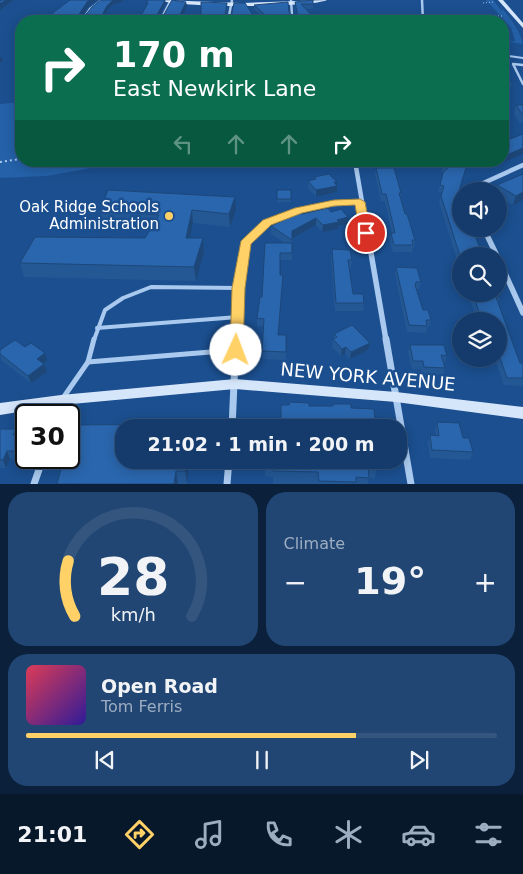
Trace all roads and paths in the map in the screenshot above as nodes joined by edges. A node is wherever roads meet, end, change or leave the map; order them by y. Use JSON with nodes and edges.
{"nodes":[{"id":1,"x":102,"y":0,"type":"edge"},
{"id":2,"x":161,"y":0,"type":"edge"},
{"id":3,"x":170,"y":0,"type":"edge"},
{"id":4,"x":325,"y":0,"type":"edge"},
{"id":5,"x":422,"y":0,"type":"edge"},
{"id":6,"x":497,"y":1,"type":"edge"},
{"id":7,"x":231,"y":2,"type":"edge"},
{"id":8,"x":291,"y":2,"type":"edge"},
{"id":9,"x":483,"y":3,"type":"dead end"},
{"id":10,"x":86,"y":15,"type":"edge"},
{"id":11,"x":163,"y":15,"type":"edge"},
{"id":12,"x":229,"y":15,"type":"edge"},
{"id":13,"x":294,"y":15,"type":"edge"},
{"id":14,"x":423,"y":15,"type":"edge"},
{"id":15,"x":523,"y":26,"type":"edge"},
{"id":16,"x":509,"y":48,"type":"dead end"},
{"id":17,"x":523,"y":58,"type":"edge"},
{"id":18,"x":523,"y":65,"type":"edge"},
{"id":19,"x":523,"y":84,"type":"edge"},
{"id":20,"x":15,"y":160,"type":"edge"},
{"id":21,"x":0,"y":162,"type":"edge"},
{"id":22,"x":523,"y":165,"type":"edge"},
{"id":23,"x":355,"y":167,"type":"edge"},
{"id":24,"x":486,"y":182,"type":"edge"},
{"id":25,"x":360,"y":202,"type":"junction"},
{"id":26,"x":507,"y":278,"type":"edge"},
{"id":27,"x":238,"y":288,"type":"junction"},
{"id":28,"x":523,"y":313,"type":"edge"},
{"id":29,"x":238,"y":317,"type":"junction"},
{"id":30,"x":97,"y":328,"type":"junction"},
{"id":31,"x":236,"y":350,"type":"junction"},
{"id":32,"x":88,"y":362,"type":"junction"},
{"id":33,"x":235,"y":384,"type":"junction"},
{"id":34,"x":396,"y":397,"type":"junction"},
{"id":35,"x":61,"y":400,"type":"junction"},
{"id":36,"x":60,"y":404,"type":"edge"},
{"id":37,"x":0,"y":409,"type":"edge"},
{"id":38,"x":523,"y":413,"type":"edge"},
{"id":39,"x":233,"y":419,"type":"edge"},
{"id":40,"x":39,"y":469,"type":"edge"},
{"id":41,"x":228,"y":469,"type":"edge"},
{"id":42,"x":34,"y":484,"type":"edge"},
{"id":43,"x":227,"y":484,"type":"edge"},
{"id":44,"x":411,"y":484,"type":"edge"}],
"edges":[{"from":1,"to":10,"type":"street"},
{"from":2,"to":3,"type":"street"},
{"from":3,"to":7,"type":"street"},
{"from":3,"to":11,"type":"street"},
{"from":4,"to":8,"type":"street"},
{"from":5,"to":14,"type":"street"},
{"from":6,"to":9,"type":"path"},
{"from":6,"to":15,"type":"street"},
{"from":7,"to":8,"type":"street"},
{"from":7,"to":12,"type":"street"},
{"from":8,"to":13,"type":"street"},
{"from":16,"to":17,"type":"lane"},
{"from":18,"to":19,"type":"lane"},
{"from":20,"to":21,"type":"path"},
{"from":22,"to":24,"type":"street"},
{"from":23,"to":25,"type":"street"},
{"from":25,"to":27,"type":"street"},
{"from":25,"to":34,"type":"street"},
{"from":26,"to":28,"type":"street"},
{"from":27,"to":29,"type":"street"},
{"from":27,"to":30,"type":"lane"},
{"from":29,"to":30,"type":"lane"},
{"from":29,"to":31,"type":"street"},
{"from":30,"to":32,"type":"lane"},
{"from":31,"to":32,"type":"lane"},
{"from":31,"to":33,"type":"street"},
{"from":32,"to":35,"type":"lane"},
{"from":33,"to":34,"type":"street","name":"NEW YORK AVENUE"},
{"from":33,"to":35,"type":"street","name":"NEW YORK AVENUE"},
{"from":33,"to":39,"type":"street"},
{"from":34,"to":38,"type":"street","name":"NEW YORK AVENUE"},
{"from":34,"to":44,"type":"street"},
{"from":35,"to":36,"type":"street"},
{"from":35,"to":37,"type":"street","name":"NEW YORK AVENUE"},
{"from":40,"to":42,"type":"street"},
{"from":41,"to":43,"type":"street"}]}
